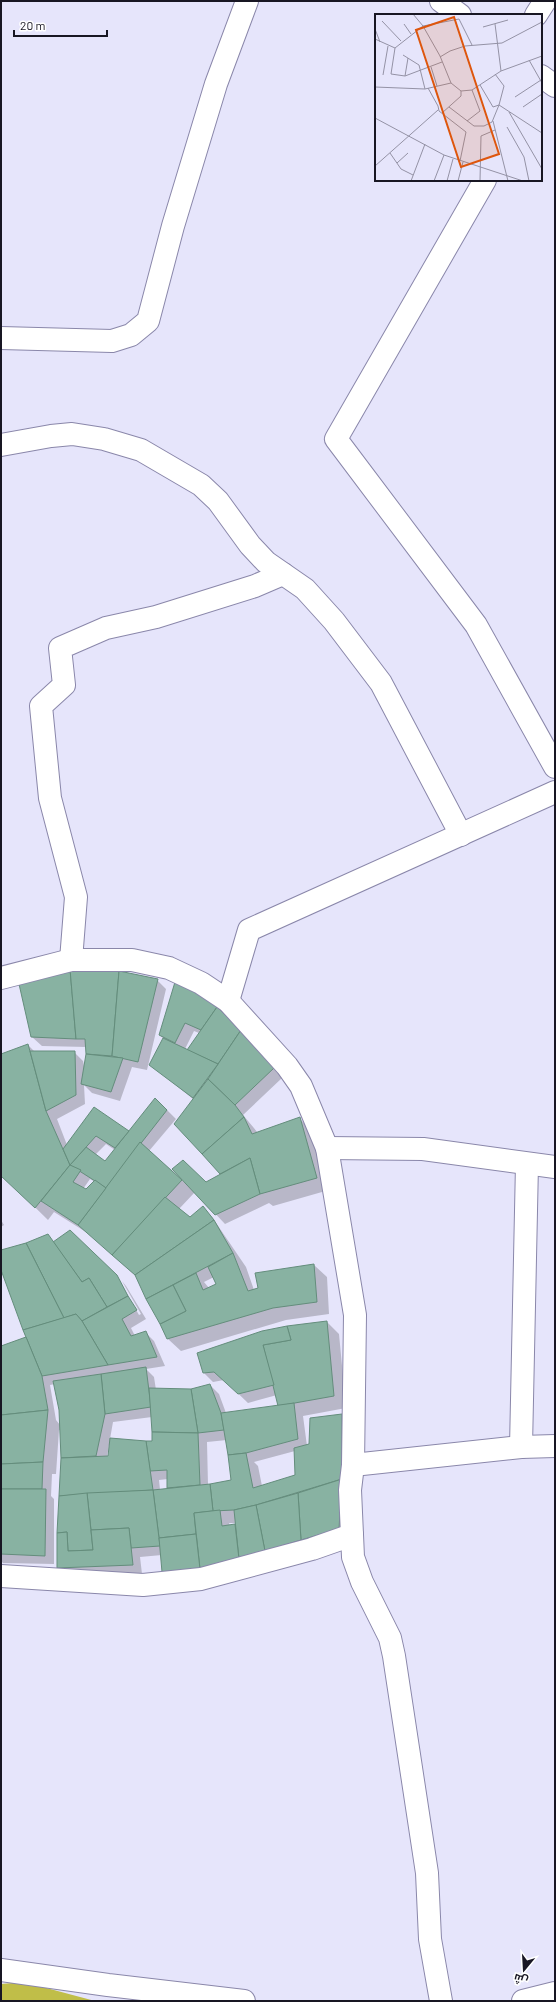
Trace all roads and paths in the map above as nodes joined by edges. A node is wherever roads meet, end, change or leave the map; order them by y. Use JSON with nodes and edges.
{"nodes":[{"id":1,"x":247,"y":1,"type":"edge"},
{"id":2,"x":441,"y":1,"type":"edge"},
{"id":3,"x":545,"y":1,"type":"edge"},
{"id":4,"x":459,"y":14,"type":"edge"},
{"id":5,"x":537,"y":14,"type":"edge"},
{"id":6,"x":484,"y":181,"type":"edge"},
{"id":7,"x":1,"y":338,"type":"edge"},
{"id":8,"x":1,"y":445,"type":"edge"},
{"id":9,"x":282,"y":574,"type":"junction"},
{"id":10,"x":555,"y":768,"type":"edge"},
{"id":11,"x":555,"y":792,"type":"edge"},
{"id":12,"x":461,"y":835,"type":"junction"},
{"id":13,"x":71,"y":960,"type":"junction"},
{"id":14,"x":1,"y":978,"type":"edge"},
{"id":15,"x":228,"y":1001,"type":"junction"},
{"id":16,"x":327,"y":1148,"type":"junction"},
{"id":17,"x":527,"y":1164,"type":"junction"},
{"id":18,"x":555,"y":1167,"type":"edge"},
{"id":19,"x":555,"y":1446,"type":"edge"},
{"id":20,"x":521,"y":1447,"type":"junction"},
{"id":21,"x":353,"y":1465,"type":"junction"},
{"id":22,"x":352,"y":1535,"type":"junction"},
{"id":23,"x":1,"y":1576,"type":"edge"},
{"id":24,"x":1,"y":1970,"type":"edge"},
{"id":25,"x":113,"y":1993,"type":"edge"},
{"id":26,"x":555,"y":1993,"type":"edge"},
{"id":27,"x":244,"y":2001,"type":"edge"},
{"id":28,"x":442,"y":2001,"type":"edge"},
{"id":29,"x":523,"y":2001,"type":"edge"}],
"edges":[{"from":1,"to":7,"type":"street"},
{"from":2,"to":4,"type":"street"},
{"from":3,"to":5,"type":"street"},
{"from":6,"to":10,"type":"street"},
{"from":8,"to":9,"type":"street"},
{"from":9,"to":12,"type":"street"},
{"from":9,"to":13,"type":"street"},
{"from":11,"to":12,"type":"street"},
{"from":12,"to":15,"type":"street"},
{"from":13,"to":14,"type":"street"},
{"from":13,"to":15,"type":"street"},
{"from":15,"to":16,"type":"street"},
{"from":16,"to":17,"type":"street"},
{"from":16,"to":21,"type":"street"},
{"from":17,"to":18,"type":"street"},
{"from":17,"to":20,"type":"street"},
{"from":19,"to":20,"type":"street"},
{"from":20,"to":21,"type":"street"},
{"from":21,"to":22,"type":"street"},
{"from":22,"to":23,"type":"street"},
{"from":22,"to":28,"type":"street"},
{"from":24,"to":25,"type":"street"},
{"from":25,"to":27,"type":"street"},
{"from":26,"to":29,"type":"street"}]}
